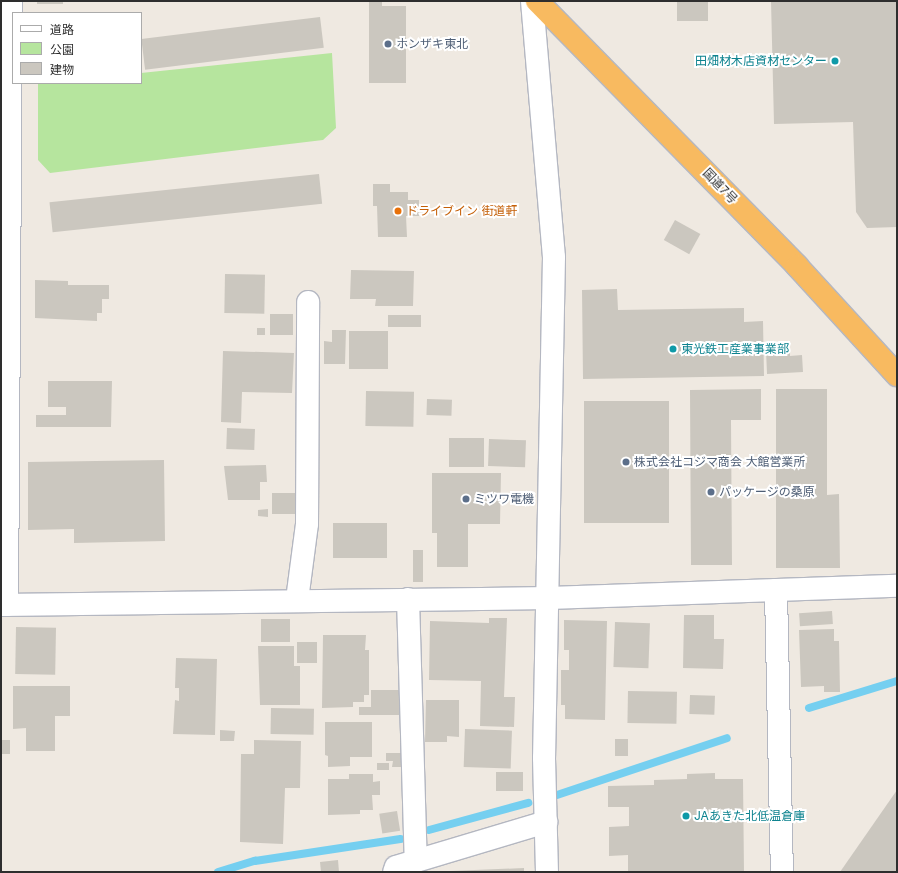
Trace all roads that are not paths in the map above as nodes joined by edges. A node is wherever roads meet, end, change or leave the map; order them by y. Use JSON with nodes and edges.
{"nodes":[{"id":1,"x":11,"y":1,"type":"edge"},
{"id":2,"x":532,"y":1,"type":"edge"},
{"id":3,"x":537,"y":1,"type":"edge"},
{"id":4,"x":5,"y":177,"type":"edge"},
{"id":5,"x":308,"y":302,"type":"dead end"},
{"id":6,"x":897,"y":375,"type":"edge"},
{"id":7,"x":897,"y":586,"type":"edge"},
{"id":8,"x":776,"y":590,"type":"junction"},
{"id":9,"x":549,"y":598,"type":"junction"},
{"id":10,"x":408,"y":599,"type":"junction"},
{"id":11,"x":296,"y":600,"type":"junction"},
{"id":12,"x":4,"y":605,"type":"edge"},
{"id":13,"x":546,"y":822,"type":"junction"},
{"id":14,"x":416,"y":861,"type":"junction"},
{"id":15,"x":394,"y":872,"type":"edge"},
{"id":16,"x":547,"y":872,"type":"edge"},
{"id":17,"x":782,"y":872,"type":"edge"}],
"edges":[{"from":1,"to":4,"type":"street"},
{"from":2,"to":9,"type":"street"},
{"from":3,"to":6,"type":"highway","name":"国道7号"},
{"from":4,"to":12,"type":"street"},
{"from":5,"to":11,"type":"street"},
{"from":7,"to":8,"type":"street"},
{"from":8,"to":9,"type":"street"},
{"from":8,"to":17,"type":"street"},
{"from":9,"to":10,"type":"street"},
{"from":9,"to":13,"type":"street"},
{"from":10,"to":11,"type":"street"},
{"from":10,"to":14,"type":"street"},
{"from":11,"to":12,"type":"street"},
{"from":13,"to":14,"type":"street"},
{"from":13,"to":16,"type":"street"},
{"from":14,"to":15,"type":"street"}]}
